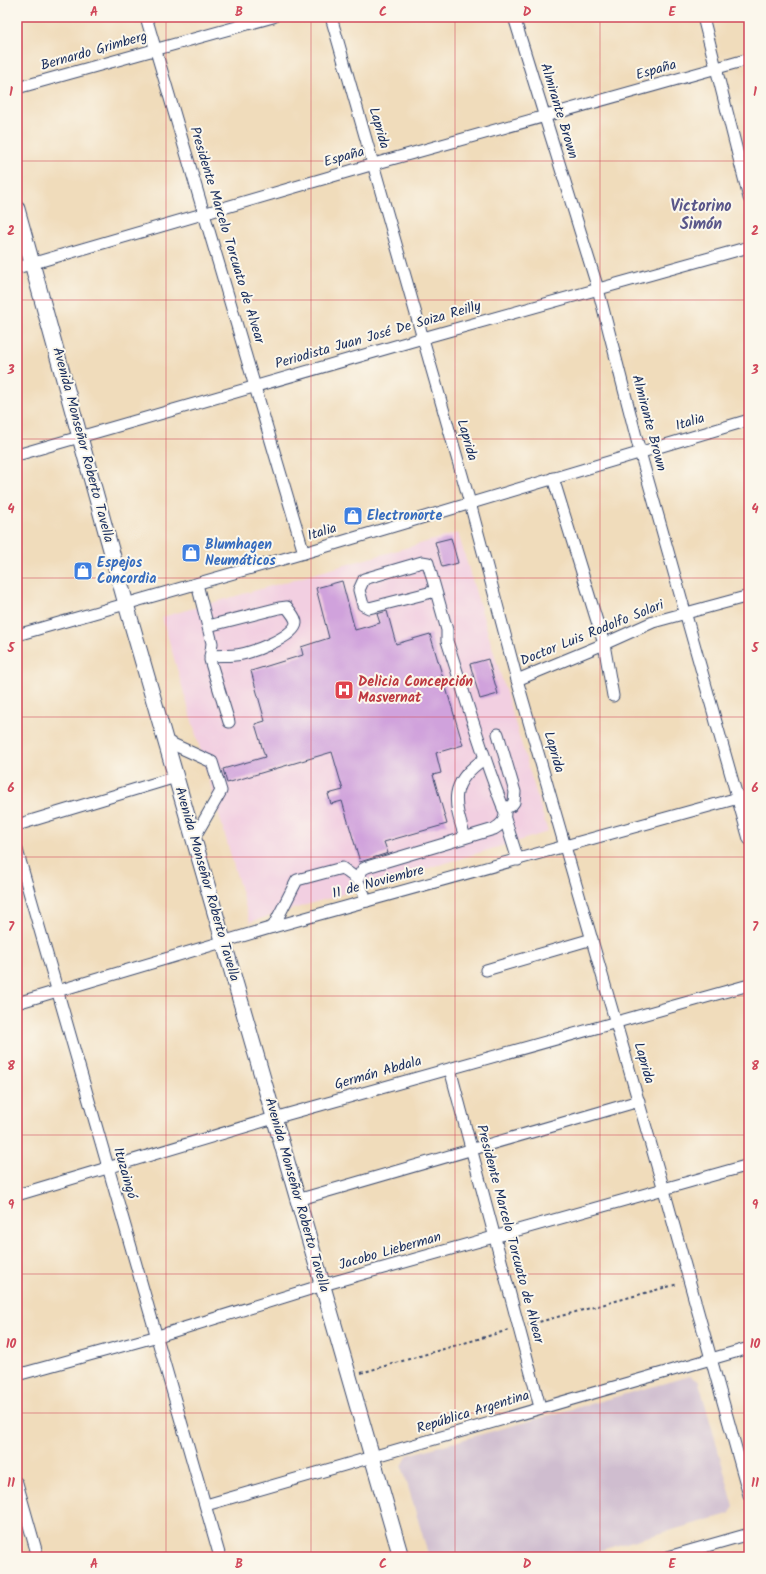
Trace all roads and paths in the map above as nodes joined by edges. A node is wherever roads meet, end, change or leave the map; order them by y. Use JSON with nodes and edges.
{"nodes":[{"id":1,"x":146,"y":17,"type":"edge"},
{"id":2,"x":273,"y":17,"type":"edge"},
{"id":3,"x":331,"y":17,"type":"edge"},
{"id":4,"x":514,"y":17,"type":"edge"},
{"id":5,"x":703,"y":17,"type":"edge"},
{"id":6,"x":156,"y":49,"type":"junction"},
{"id":7,"x":749,"y":60,"type":"edge"},
{"id":8,"x":715,"y":69,"type":"junction"},
{"id":9,"x":17,"y":88,"type":"edge"},
{"id":10,"x":546,"y":117,"type":"junction"},
{"id":11,"x":374,"y":164,"type":"junction"},
{"id":12,"x":749,"y":198,"type":"edge"},
{"id":13,"x":17,"y":209,"type":"edge"},
{"id":14,"x":204,"y":213,"type":"junction"},
{"id":15,"x":749,"y":247,"type":"edge"},
{"id":16,"x":32,"y":263,"type":"junction"},
{"id":17,"x":17,"y":268,"type":"edge"},
{"id":18,"x":598,"y":289,"type":"junction"},
{"id":19,"x":423,"y":338,"type":"junction"},
{"id":20,"x":256,"y":386,"type":"junction"},
{"id":21,"x":749,"y":420,"type":"edge"},
{"id":22,"x":81,"y":437,"type":"junction"},
{"id":23,"x":640,"y":452,"type":"junction"},
{"id":24,"x":17,"y":455,"type":"edge"},
{"id":25,"x":554,"y":478,"type":"junction"},
{"id":26,"x":470,"y":503,"type":"junction"},
{"id":27,"x":304,"y":553,"type":"junction"},
{"id":28,"x":197,"y":584,"type":"junction"},
{"id":29,"x":436,"y":591,"type":"junction"},
{"id":30,"x":749,"y":596,"type":"edge"},
{"id":31,"x":126,"y":604,"type":"junction"},
{"id":32,"x":686,"y":612,"type":"junction"},
{"id":33,"x":208,"y":626,"type":"junction"},
{"id":34,"x":17,"y":635,"type":"edge"},
{"id":35,"x":604,"y":644,"type":"junction"},
{"id":36,"x":210,"y":656,"type":"junction"},
{"id":37,"x":517,"y":680,"type":"junction"},
{"id":38,"x":614,"y":696,"type":"dead end"},
{"id":39,"x":229,"y":722,"type":"dead end"},
{"id":40,"x":498,"y":734,"type":"dead end"},
{"id":41,"x":166,"y":741,"type":"junction"},
{"id":42,"x":484,"y":759,"type":"junction"},
{"id":43,"x":176,"y":777,"type":"junction"},
{"id":44,"x":749,"y":795,"type":"edge"},
{"id":45,"x":737,"y":798,"type":"junction"},
{"id":46,"x":504,"y":814,"type":"junction"},
{"id":47,"x":17,"y":824,"type":"edge"},
{"id":48,"x":465,"y":837,"type":"junction"},
{"id":49,"x":194,"y":838,"type":"junction"},
{"id":50,"x":749,"y":839,"type":"edge"},
{"id":51,"x":565,"y":846,"type":"junction"},
{"id":52,"x":17,"y":850,"type":"edge"},
{"id":53,"x":518,"y":860,"type":"junction"},
{"id":54,"x":357,"y":879,"type":"junction"},
{"id":55,"x":367,"y":901,"type":"junction"},
{"id":56,"x":273,"y":927,"type":"junction"},
{"id":57,"x":592,"y":939,"type":"junction"},
{"id":58,"x":223,"y":943,"type":"junction"},
{"id":59,"x":486,"y":970,"type":"dead end"},
{"id":60,"x":749,"y":985,"type":"edge"},
{"id":61,"x":58,"y":991,"type":"junction"},
{"id":62,"x":17,"y":1003,"type":"edge"},
{"id":63,"x":616,"y":1023,"type":"junction"},
{"id":64,"x":450,"y":1069,"type":"junction"},
{"id":65,"x":639,"y":1101,"type":"junction"},
{"id":66,"x":274,"y":1118,"type":"junction"},
{"id":67,"x":472,"y":1150,"type":"junction"},
{"id":68,"x":749,"y":1165,"type":"edge"},
{"id":69,"x":108,"y":1169,"type":"junction"},
{"id":70,"x":664,"y":1190,"type":"junction"},
{"id":71,"x":17,"y":1195,"type":"edge"},
{"id":72,"x":297,"y":1200,"type":"junction"},
{"id":73,"x":495,"y":1237,"type":"junction"},
{"id":74,"x":324,"y":1285,"type":"junction"},
{"id":75,"x":158,"y":1336,"type":"junction"},
{"id":76,"x":749,"y":1348,"type":"edge"},
{"id":77,"x":712,"y":1359,"type":"junction"},
{"id":78,"x":17,"y":1375,"type":"edge"},
{"id":79,"x":540,"y":1407,"type":"junction"},
{"id":80,"x":372,"y":1458,"type":"junction"},
{"id":81,"x":17,"y":1483,"type":"edge"},
{"id":82,"x":749,"y":1495,"type":"edge"},
{"id":83,"x":206,"y":1505,"type":"junction"},
{"id":84,"x":749,"y":1534,"type":"edge"},
{"id":85,"x":38,"y":1557,"type":"edge"},
{"id":86,"x":220,"y":1557,"type":"edge"},
{"id":87,"x":401,"y":1557,"type":"edge"},
{"id":88,"x":668,"y":1557,"type":"edge"}],
"edges":[{"from":1,"to":6,"type":"street","name":"Presidente Marcelo Torcuato de Alvear"},
{"from":2,"to":6,"type":"street","name":"Bernardo Grimberg"},
{"from":3,"to":11,"type":"street","name":"Laprida"},
{"from":4,"to":10,"type":"street","name":"Almirante Brown"},
{"from":5,"to":8,"type":"street"},
{"from":6,"to":9,"type":"street","name":"Bernardo Grimberg"},
{"from":6,"to":14,"type":"street","name":"Presidente Marcelo Torcuato de Alvear"},
{"from":7,"to":8,"type":"street","name":"España"},
{"from":8,"to":10,"type":"street","name":"España"},
{"from":8,"to":12,"type":"street"},
{"from":10,"to":11,"type":"street","name":"España"},
{"from":10,"to":18,"type":"street","name":"Almirante Brown"},
{"from":11,"to":14,"type":"street","name":"España"},
{"from":11,"to":19,"type":"street","name":"Laprida"},
{"from":13,"to":16,"type":"main road","name":"Avenida Monseñor Roberto Tavella"},
{"from":14,"to":16,"type":"street","name":"España"},
{"from":14,"to":20,"type":"street","name":"Presidente Marcelo Torcuato de Alvear"},
{"from":15,"to":18,"type":"street","name":"Periodista Juan José De Soiza Reilly"},
{"from":16,"to":17,"type":"street","name":"España"},
{"from":16,"to":22,"type":"main road","name":"Avenida Monseñor Roberto Tavella"},
{"from":18,"to":19,"type":"street","name":"Periodista Juan José De Soiza Reilly"},
{"from":18,"to":23,"type":"street","name":"Almirante Brown"},
{"from":19,"to":20,"type":"street","name":"Periodista Juan José De Soiza Reilly"},
{"from":19,"to":26,"type":"street","name":"Laprida"},
{"from":20,"to":22,"type":"street","name":"Periodista Juan José De Soiza Reilly"},
{"from":20,"to":27,"type":"street","name":"Presidente Marcelo Torcuato de Alvear"},
{"from":21,"to":23,"type":"street","name":"Italia"},
{"from":22,"to":24,"type":"street","name":"Periodista Juan José De Soiza Reilly"},
{"from":22,"to":31,"type":"main road","name":"Avenida Monseñor Roberto Tavella"},
{"from":23,"to":25,"type":"street","name":"Italia"},
{"from":23,"to":32,"type":"street","name":"Almirante Brown"},
{"from":25,"to":26,"type":"street","name":"Italia"},
{"from":25,"to":35,"type":"street"},
{"from":26,"to":27,"type":"street","name":"Italia"},
{"from":26,"to":37,"type":"street","name":"Laprida"},
{"from":27,"to":28,"type":"street","name":"Italia"},
{"from":28,"to":31,"type":"street","name":"Italia"},
{"from":28,"to":33,"type":"street"},
{"from":29,"to":29,"type":"street"},
{"from":29,"to":42,"type":"street"},
{"from":30,"to":32,"type":"street","name":"Doctor Luis Rodolfo Solari"},
{"from":31,"to":34,"type":"street","name":"Italia"},
{"from":31,"to":41,"type":"main road","name":"Avenida Monseñor Roberto Tavella"},
{"from":32,"to":35,"type":"street","name":"Doctor Luis Rodolfo Solari"},
{"from":32,"to":45,"type":"street","name":"Almirante Brown"},
{"from":33,"to":36,"type":"street"},
{"from":33,"to":36,"type":"street"},
{"from":35,"to":37,"type":"street","name":"Doctor Luis Rodolfo Solari"},
{"from":35,"to":38,"type":"street"},
{"from":36,"to":39,"type":"street"},
{"from":37,"to":51,"type":"street","name":"Laprida"},
{"from":40,"to":46,"type":"street"},
{"from":41,"to":43,"type":"main road","name":"Avenida Monseñor Roberto Tavella"},
{"from":41,"to":49,"type":"street"},
{"from":42,"to":46,"type":"street"},
{"from":42,"to":48,"type":"street"},
{"from":43,"to":47,"type":"street"},
{"from":43,"to":49,"type":"main road","name":"Avenida Monseñor Roberto Tavella"},
{"from":44,"to":45,"type":"street","name":"11 de Noviembre"},
{"from":45,"to":50,"type":"street","name":"Almirante Brown"},
{"from":45,"to":51,"type":"street","name":"11 de Noviembre"},
{"from":46,"to":48,"type":"street"},
{"from":46,"to":53,"type":"street"},
{"from":48,"to":54,"type":"street"},
{"from":49,"to":58,"type":"main road","name":"Avenida Monseñor Roberto Tavella"},
{"from":51,"to":53,"type":"street","name":"11 de Noviembre"},
{"from":51,"to":57,"type":"street","name":"Laprida"},
{"from":52,"to":61,"type":"street","name":"Ituzaingó"},
{"from":53,"to":55,"type":"street","name":"11 de Noviembre"},
{"from":54,"to":55,"type":"street"},
{"from":54,"to":56,"type":"street"},
{"from":55,"to":56,"type":"street","name":"11 de Noviembre"},
{"from":56,"to":58,"type":"street","name":"11 de Noviembre"},
{"from":57,"to":59,"type":"street"},
{"from":57,"to":63,"type":"street","name":"Laprida"},
{"from":58,"to":61,"type":"street","name":"11 de Noviembre"},
{"from":58,"to":66,"type":"main road","name":"Avenida Monseñor Roberto Tavella"},
{"from":60,"to":63,"type":"street","name":"Germán Abdala"},
{"from":61,"to":62,"type":"street","name":"11 de Noviembre"},
{"from":61,"to":69,"type":"street","name":"Ituzaingó"},
{"from":63,"to":64,"type":"street","name":"Germán Abdala"},
{"from":63,"to":65,"type":"street","name":"Laprida"},
{"from":64,"to":66,"type":"street","name":"Germán Abdala"},
{"from":64,"to":67,"type":"street","name":"Presidente Marcelo Torcuato de Alvear"},
{"from":65,"to":67,"type":"street"},
{"from":65,"to":70,"type":"street","name":"Laprida"},
{"from":66,"to":69,"type":"street","name":"Germán Abdala"},
{"from":66,"to":72,"type":"main road","name":"Avenida Monseñor Roberto Tavella"},
{"from":67,"to":72,"type":"street"},
{"from":67,"to":73,"type":"street","name":"Presidente Marcelo Torcuato de Alvear"},
{"from":68,"to":70,"type":"street","name":"Jacobo Lieberman"},
{"from":69,"to":71,"type":"street","name":"Germán Abdala"},
{"from":69,"to":75,"type":"street","name":"Ituzaingó"},
{"from":70,"to":73,"type":"street","name":"Jacobo Lieberman"},
{"from":70,"to":77,"type":"street","name":"Laprida"},
{"from":72,"to":74,"type":"main road","name":"Avenida Monseñor Roberto Tavella"},
{"from":73,"to":74,"type":"street","name":"Jacobo Lieberman"},
{"from":73,"to":79,"type":"street","name":"Presidente Marcelo Torcuato de Alvear"},
{"from":74,"to":75,"type":"street","name":"Jacobo Lieberman"},
{"from":74,"to":80,"type":"main road","name":"Avenida Monseñor Roberto Tavella"},
{"from":75,"to":78,"type":"street","name":"Jacobo Lieberman"},
{"from":75,"to":83,"type":"street","name":"Ituzaingó"},
{"from":76,"to":77,"type":"street","name":"República Argentina"},
{"from":77,"to":79,"type":"street","name":"República Argentina"},
{"from":77,"to":82,"type":"street","name":"Laprida"},
{"from":79,"to":80,"type":"street","name":"República Argentina"},
{"from":80,"to":83,"type":"street","name":"República Argentina"},
{"from":80,"to":87,"type":"main road","name":"Avenida Monseñor Roberto Tavella"},
{"from":81,"to":85,"type":"street"},
{"from":83,"to":86,"type":"street","name":"Ituzaingó"},
{"from":84,"to":88,"type":"street"}]}
